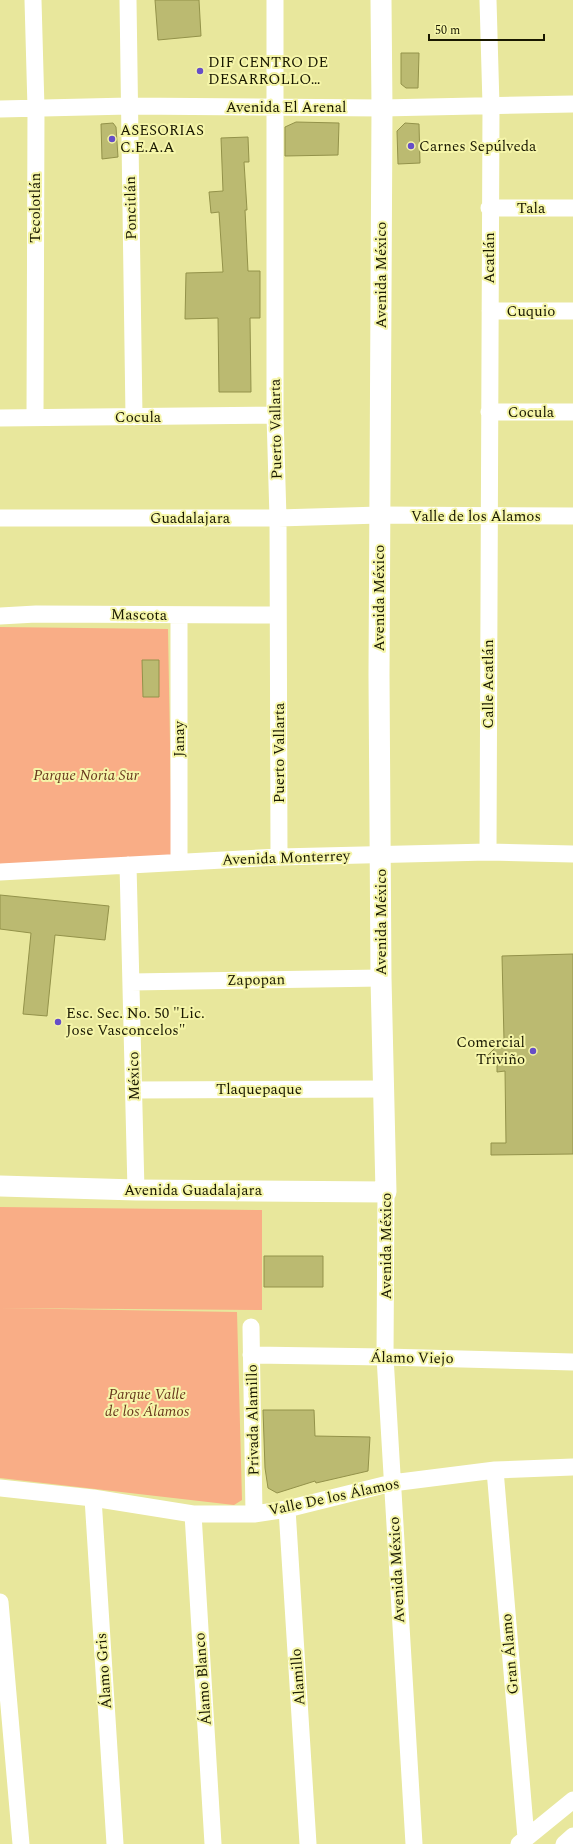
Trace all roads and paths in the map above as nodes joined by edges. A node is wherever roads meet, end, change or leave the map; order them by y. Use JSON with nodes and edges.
{"nodes":[{"id":1,"x":33,"y":0,"type":"edge"},
{"id":2,"x":128,"y":0,"type":"edge"},
{"id":3,"x":275,"y":0,"type":"edge"},
{"id":4,"x":381,"y":0,"type":"edge"},
{"id":5,"x":488,"y":0,"type":"edge"},
{"id":6,"x":573,"y":104,"type":"edge"},
{"id":7,"x":129,"y":106,"type":"junction"},
{"id":8,"x":490,"y":106,"type":"junction"},
{"id":9,"x":275,"y":107,"type":"junction"},
{"id":10,"x":36,"y":108,"type":"junction"},
{"id":11,"x":382,"y":108,"type":"junction"},
{"id":12,"x":0,"y":109,"type":"edge"},
{"id":13,"x":489,"y":208,"type":"junction"},
{"id":14,"x":573,"y":208,"type":"edge"},
{"id":15,"x":490,"y":311,"type":"junction"},
{"id":16,"x":573,"y":311,"type":"edge"},
{"id":17,"x":489,"y":412,"type":"junction"},
{"id":18,"x":573,"y":412,"type":"edge"},
{"id":19,"x":275,"y":415,"type":"junction"},
{"id":20,"x":35,"y":416,"type":"junction"},
{"id":21,"x":134,"y":417,"type":"junction"},
{"id":22,"x":0,"y":418,"type":"edge"},
{"id":23,"x":380,"y":515,"type":"junction"},
{"id":24,"x":488,"y":516,"type":"junction"},
{"id":25,"x":573,"y":516,"type":"edge"},
{"id":26,"x":0,"y":518,"type":"edge"},
{"id":27,"x":278,"y":518,"type":"junction"},
{"id":28,"x":278,"y":615,"type":"junction"},
{"id":29,"x":0,"y":616,"type":"edge"},
{"id":30,"x":179,"y":616,"type":"junction"},
{"id":31,"x":488,"y":852,"type":"junction"},
{"id":32,"x":573,"y":854,"type":"edge"},
{"id":33,"x":381,"y":855,"type":"junction"},
{"id":34,"x":280,"y":857,"type":"junction"},
{"id":35,"x":179,"y":862,"type":"junction"},
{"id":36,"x":128,"y":865,"type":"junction"},
{"id":37,"x":0,"y":872,"type":"edge"},
{"id":38,"x":381,"y":978,"type":"junction"},
{"id":39,"x":131,"y":982,"type":"junction"},
{"id":40,"x":384,"y":1089,"type":"junction"},
{"id":41,"x":134,"y":1090,"type":"junction"},
{"id":42,"x":385,"y":1147,"type":"junction"},
{"id":43,"x":0,"y":1186,"type":"edge"},
{"id":44,"x":136,"y":1190,"type":"junction"},
{"id":45,"x":334,"y":1191,"type":"junction"},
{"id":46,"x":386,"y":1192,"type":"junction"},
{"id":47,"x":251,"y":1327,"type":"dead end"},
{"id":48,"x":252,"y":1355,"type":"junction"},
{"id":49,"x":384,"y":1357,"type":"junction"},
{"id":50,"x":573,"y":1362,"type":"edge"},
{"id":51,"x":573,"y":1467,"type":"edge"},
{"id":52,"x":495,"y":1470,"type":"junction"},
{"id":53,"x":392,"y":1483,"type":"junction"},
{"id":54,"x":0,"y":1488,"type":"edge"},
{"id":55,"x":93,"y":1498,"type":"junction"},
{"id":56,"x":288,"y":1510,"type":"junction"},
{"id":57,"x":193,"y":1514,"type":"junction"},
{"id":58,"x":254,"y":1514,"type":"junction"},
{"id":59,"x":0,"y":1602,"type":"edge"},
{"id":60,"x":573,"y":1800,"type":"edge"},
{"id":61,"x":573,"y":1836,"type":"edge"},
{"id":62,"x":522,"y":1841,"type":"edge"},
{"id":63,"x":21,"y":1844,"type":"edge"},
{"id":64,"x":115,"y":1844,"type":"edge"},
{"id":65,"x":213,"y":1844,"type":"edge"},
{"id":66,"x":308,"y":1844,"type":"edge"},
{"id":67,"x":414,"y":1844,"type":"edge"},
{"id":68,"x":564,"y":1844,"type":"edge"}],
"edges":[{"from":1,"to":10,"type":"street","name":"Tecolotlán"},
{"from":2,"to":7,"type":"street","name":"Poncitlán"},
{"from":3,"to":9,"type":"street","name":"Puerto Vallarta"},
{"from":4,"to":11,"type":"main road","name":"Avenida México"},
{"from":5,"to":8,"type":"street","name":"Acatlán"},
{"from":6,"to":8,"type":"street","name":"Avenida El Arenal"},
{"from":7,"to":9,"type":"street","name":"Avenida El Arenal"},
{"from":7,"to":10,"type":"street","name":"Avenida El Arenal"},
{"from":7,"to":21,"type":"street","name":"Poncitlán"},
{"from":8,"to":11,"type":"street","name":"Avenida El Arenal"},
{"from":8,"to":13,"type":"street","name":"Acatlán"},
{"from":9,"to":11,"type":"street","name":"Avenida El Arenal"},
{"from":9,"to":19,"type":"street","name":"Puerto Vallarta"},
{"from":10,"to":12,"type":"street","name":"Avenida El Arenal"},
{"from":10,"to":20,"type":"street","name":"Tecolotlán"},
{"from":11,"to":23,"type":"main road","name":"Avenida México"},
{"from":13,"to":14,"type":"street","name":"Tala"},
{"from":13,"to":15,"type":"street","name":"Acatlán"},
{"from":15,"to":16,"type":"street","name":"Cuquio"},
{"from":15,"to":17,"type":"street","name":"Acatlán"},
{"from":17,"to":18,"type":"street","name":"Cocula"},
{"from":17,"to":24,"type":"street","name":"Acatlán"},
{"from":19,"to":21,"type":"street","name":"Cocula"},
{"from":19,"to":27,"type":"street","name":"Puerto Vallarta"},
{"from":20,"to":21,"type":"street","name":"Cocula"},
{"from":20,"to":22,"type":"street","name":"Cocula"},
{"from":23,"to":24,"type":"street","name":"Valle de los Alamos"},
{"from":23,"to":27,"type":"street","name":"Guadalajara"},
{"from":23,"to":33,"type":"main road","name":"Avenida México"},
{"from":24,"to":25,"type":"street","name":"Valle de los Alamos"},
{"from":24,"to":31,"type":"street","name":"Calle Acatlán"},
{"from":26,"to":27,"type":"street","name":"Guadalajara"},
{"from":27,"to":28,"type":"street","name":"Puerto Vallarta"},
{"from":28,"to":30,"type":"street","name":"Mascota"},
{"from":28,"to":34,"type":"street","name":"Puerto Vallarta"},
{"from":29,"to":30,"type":"street","name":"Mascota"},
{"from":30,"to":35,"type":"street","name":"Janay"},
{"from":31,"to":32,"type":"street","name":"Avenida Monterrey"},
{"from":31,"to":33,"type":"street","name":"Avenida Monterrey"},
{"from":33,"to":34,"type":"street","name":"Avenida Monterrey"},
{"from":33,"to":38,"type":"main road","name":"Avenida México"},
{"from":34,"to":35,"type":"street","name":"Avenida Monterrey"},
{"from":35,"to":36,"type":"street","name":"Avenida Monterrey"},
{"from":36,"to":37,"type":"street","name":"Avenida Monterrey"},
{"from":36,"to":39,"type":"street","name":"México"},
{"from":38,"to":39,"type":"street","name":"Zapopan"},
{"from":38,"to":40,"type":"main road","name":"Avenida México"},
{"from":39,"to":41,"type":"street","name":"México"},
{"from":40,"to":41,"type":"street","name":"Tlaquepaque"},
{"from":40,"to":42,"type":"main road","name":"Avenida México"},
{"from":41,"to":44,"type":"street","name":"México"},
{"from":42,"to":45,"type":"main road"},
{"from":42,"to":46,"type":"main road","name":"Avenida México"},
{"from":43,"to":44,"type":"main road","name":"Avenida Guadalajara"},
{"from":44,"to":45,"type":"main road","name":"Avenida Guadalajara"},
{"from":45,"to":46,"type":"main road","name":"Avenida Guadalajara"},
{"from":46,"to":49,"type":"street","name":"Avenida México"},
{"from":47,"to":48,"type":"street","name":"Privada Alamillo"},
{"from":48,"to":49,"type":"street","name":"Álamo Viejo"},
{"from":48,"to":58,"type":"street","name":"Privada Alamillo"},
{"from":49,"to":50,"type":"street","name":"Álamo Viejo"},
{"from":49,"to":53,"type":"street","name":"Avenida México"},
{"from":51,"to":52,"type":"street","name":"Valle De los Álamos"},
{"from":52,"to":53,"type":"street","name":"Valle De los Álamos"},
{"from":52,"to":62,"type":"street","name":"Gran Álamo"},
{"from":53,"to":56,"type":"street","name":"Valle De los Álamos"},
{"from":53,"to":67,"type":"street","name":"Avenida México"},
{"from":54,"to":55,"type":"street","name":"Valle De los Álamos"},
{"from":55,"to":57,"type":"street","name":"Valle De los Álamos"},
{"from":55,"to":64,"type":"street","name":"Álamo Gris"},
{"from":56,"to":58,"type":"street","name":"Valle De los Álamos"},
{"from":56,"to":66,"type":"street","name":"Alamillo"},
{"from":57,"to":58,"type":"street","name":"Valle De los Álamos"},
{"from":57,"to":65,"type":"street","name":"Álamo Blanco"},
{"from":59,"to":63,"type":"street"},
{"from":60,"to":62,"type":"street"},
{"from":61,"to":68,"type":"street"}]}
